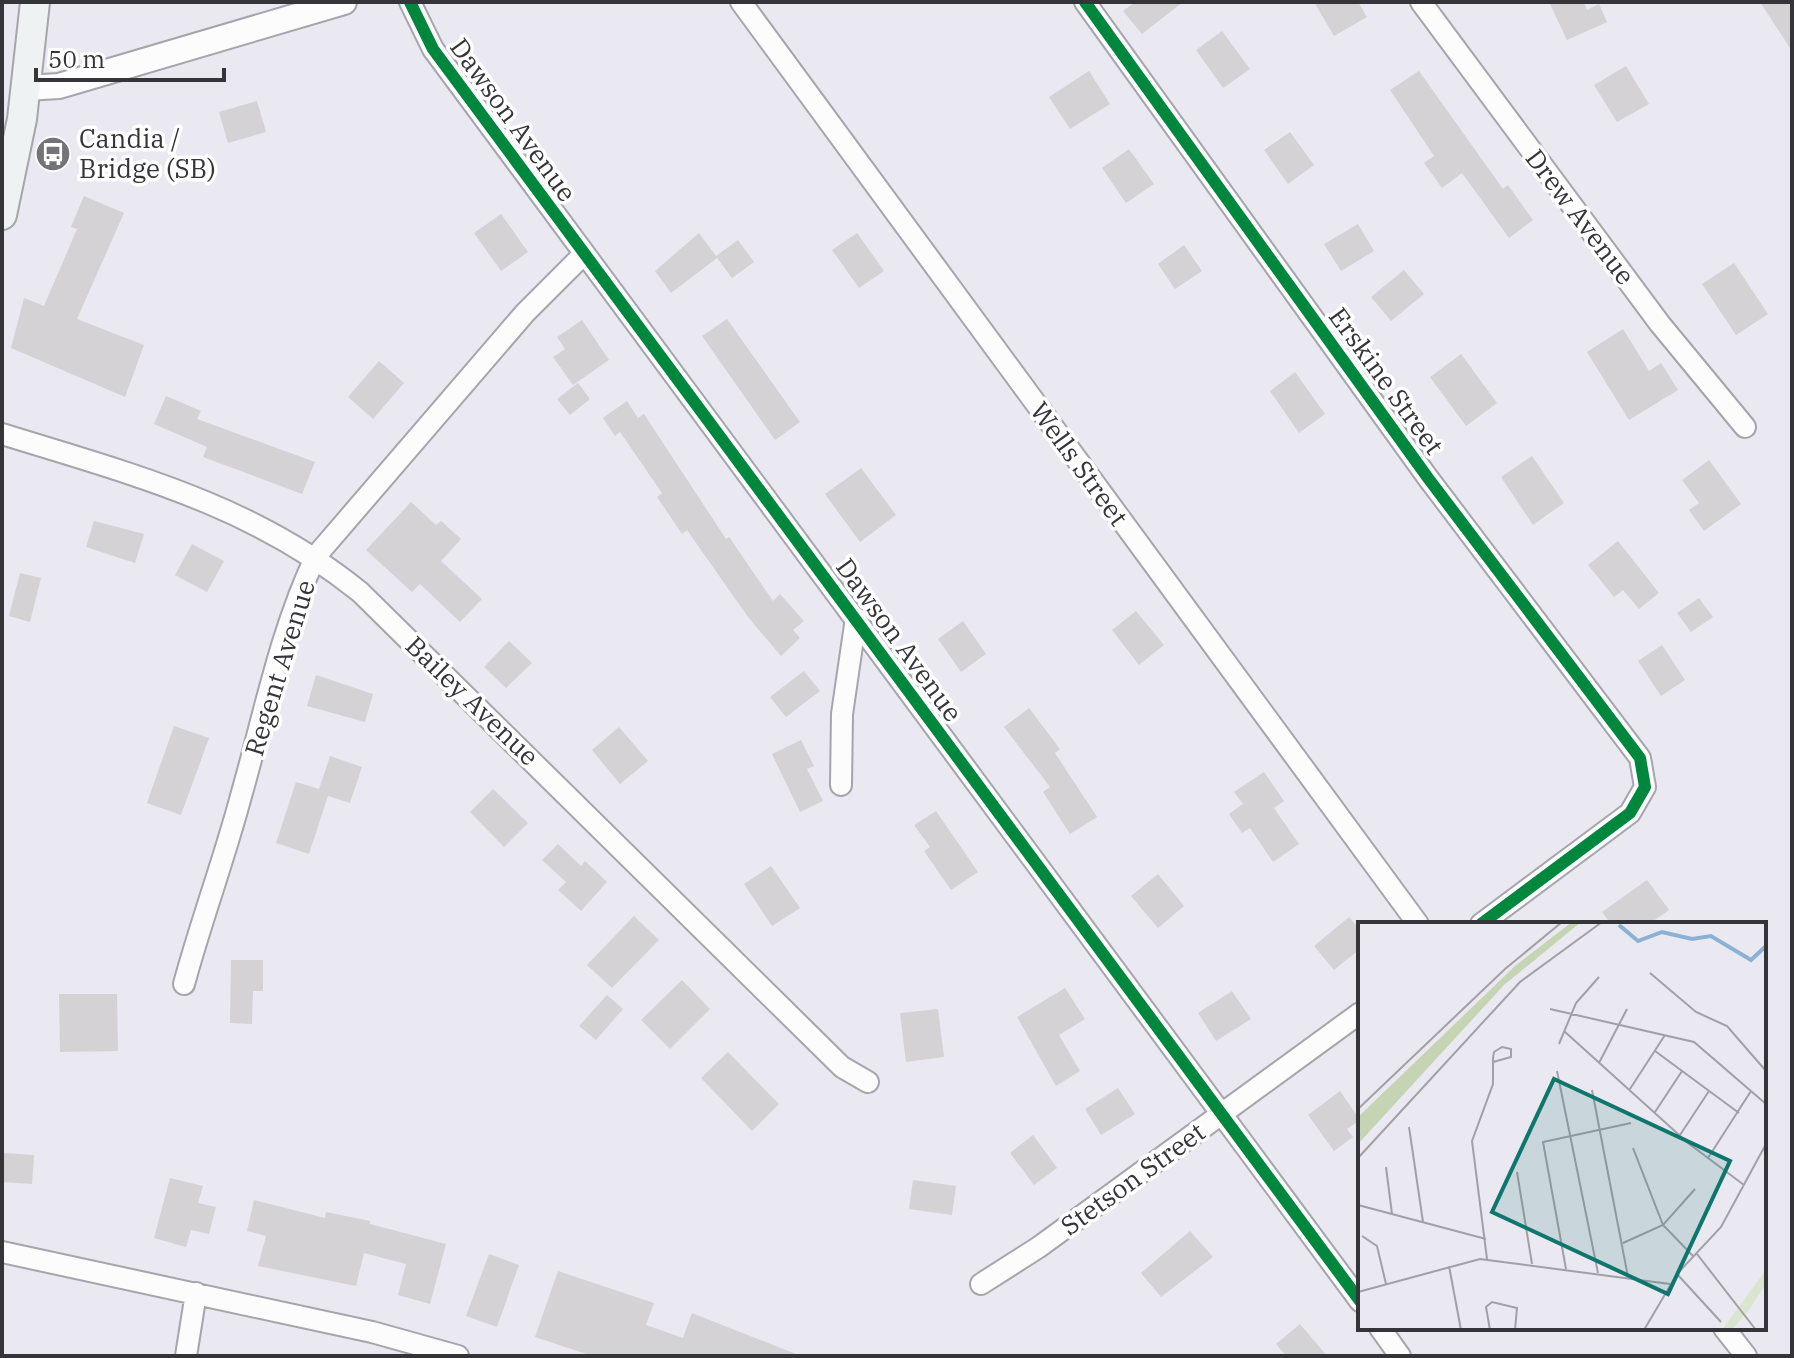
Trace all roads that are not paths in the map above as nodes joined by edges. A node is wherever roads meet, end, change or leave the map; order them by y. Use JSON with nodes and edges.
{"nodes":[{"id":1,"x":35,"y":2,"type":"edge"},
{"id":2,"x":344,"y":2,"type":"edge"},
{"id":3,"x":410,"y":2,"type":"edge"},
{"id":4,"x":741,"y":2,"type":"edge"},
{"id":5,"x":1085,"y":2,"type":"edge"},
{"id":6,"x":1421,"y":2,"type":"edge"},
{"id":7,"x":26,"y":88,"type":"junction"},
{"id":8,"x":3,"y":211,"type":"edge"},
{"id":9,"x":584,"y":254,"type":"junction"},
{"id":10,"x":1745,"y":427,"type":"dead end"},
{"id":11,"x":2,"y":434,"type":"edge"},
{"id":12,"x":316,"y":556,"type":"junction"},
{"id":13,"x":856,"y":618,"type":"junction"},
{"id":14,"x":841,"y":785,"type":"dead end"},
{"id":15,"x":1417,"y":922,"type":"edge"},
{"id":16,"x":1484,"y":922,"type":"edge"},
{"id":17,"x":184,"y":984,"type":"dead end"},
{"id":18,"x":1358,"y":1014,"type":"edge"},
{"id":19,"x":868,"y":1082,"type":"dead end"},
{"id":20,"x":1224,"y":1112,"type":"junction"},
{"id":21,"x":2,"y":1252,"type":"edge"},
{"id":22,"x":981,"y":1284,"type":"dead end"},
{"id":23,"x":196,"y":1293,"type":"junction"},
{"id":24,"x":1358,"y":1298,"type":"edge"},
{"id":25,"x":1381,"y":1330,"type":"edge"},
{"id":26,"x":1726,"y":1330,"type":"edge"},
{"id":27,"x":186,"y":1356,"type":"edge"},
{"id":28,"x":458,"y":1356,"type":"edge"},
{"id":29,"x":1400,"y":1356,"type":"edge"},
{"id":30,"x":1746,"y":1356,"type":"edge"}],
"edges":[{"from":1,"to":7,"type":"main road"},
{"from":2,"to":7,"type":"street"},
{"from":3,"to":9,"type":"street","name":"Dawson Avenue"},
{"from":4,"to":15,"type":"street","name":"Wells Street"},
{"from":5,"to":16,"type":"street","name":"Erskine Street"},
{"from":6,"to":10,"type":"street","name":"Drew Avenue"},
{"from":7,"to":8,"type":"main road"},
{"from":9,"to":12,"type":"street","name":"Regent Avenue"},
{"from":9,"to":13,"type":"street","name":"Dawson Avenue"},
{"from":11,"to":12,"type":"street","name":"Bailey Avenue"},
{"from":12,"to":17,"type":"street","name":"Regent Avenue"},
{"from":12,"to":19,"type":"street","name":"Bailey Avenue"},
{"from":13,"to":14,"type":"street"},
{"from":13,"to":20,"type":"street","name":"Dawson Avenue"},
{"from":18,"to":20,"type":"street","name":"Stetson Street"},
{"from":20,"to":22,"type":"street","name":"Stetson Street"},
{"from":20,"to":24,"type":"street","name":"Dawson Avenue"},
{"from":21,"to":23,"type":"street"},
{"from":23,"to":27,"type":"street"},
{"from":23,"to":28,"type":"street"},
{"from":25,"to":29,"type":"street"},
{"from":26,"to":30,"type":"street"}]}
